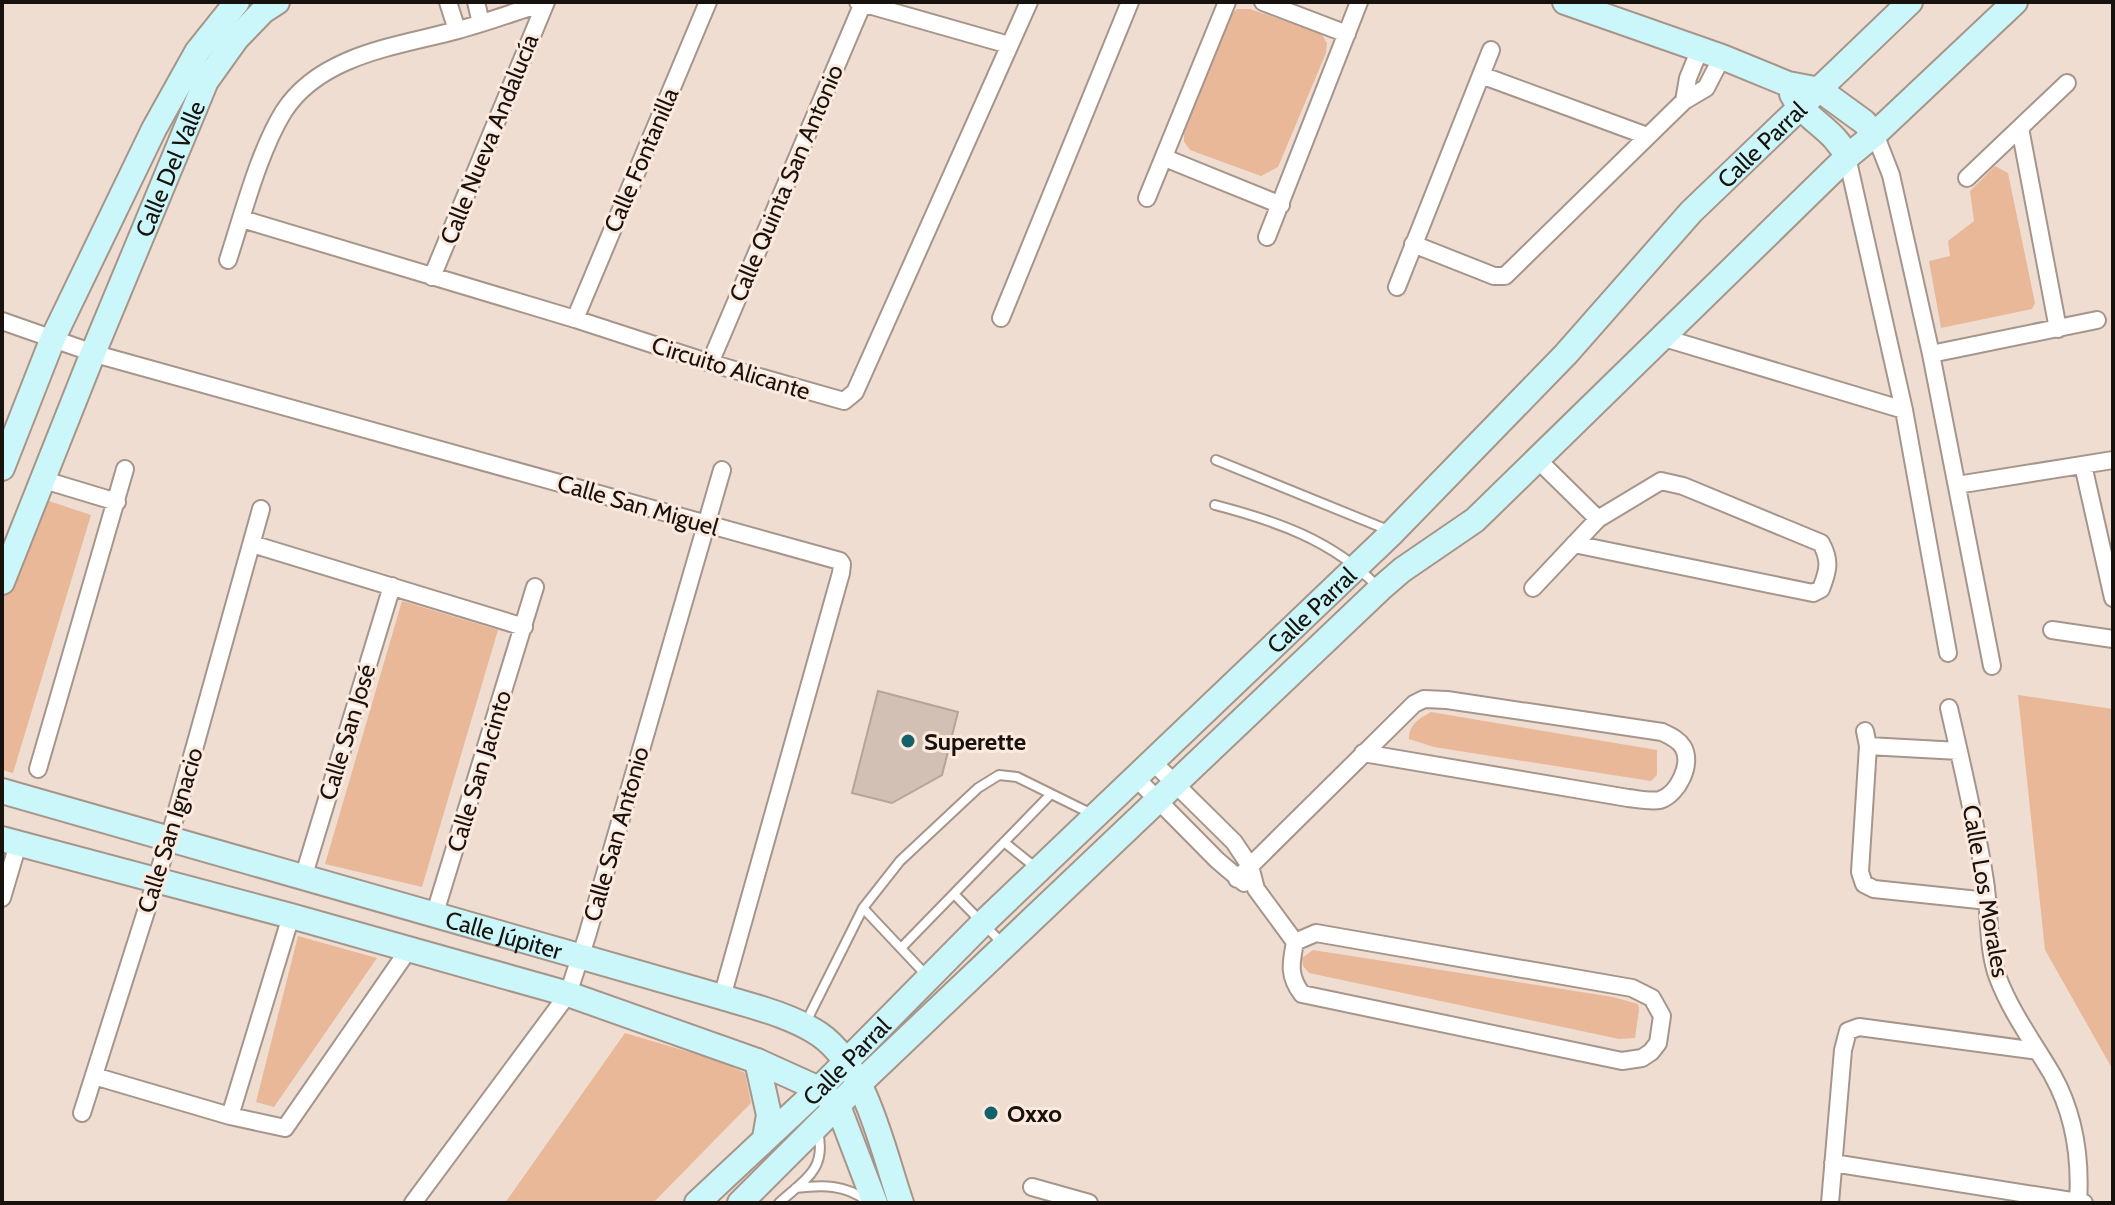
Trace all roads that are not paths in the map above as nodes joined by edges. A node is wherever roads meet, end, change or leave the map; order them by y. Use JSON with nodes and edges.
{"nodes":[{"id":1,"x":237,"y":2,"type":"edge"},
{"id":2,"x":277,"y":2,"type":"edge"},
{"id":3,"x":448,"y":2,"type":"edge"},
{"id":4,"x":476,"y":2,"type":"edge"},
{"id":5,"x":546,"y":2,"type":"edge"},
{"id":6,"x":708,"y":2,"type":"edge"},
{"id":7,"x":1029,"y":2,"type":"edge"},
{"id":8,"x":1130,"y":2,"type":"edge"},
{"id":9,"x":1227,"y":2,"type":"edge"},
{"id":10,"x":1263,"y":2,"type":"edge"},
{"id":11,"x":1359,"y":2,"type":"edge"},
{"id":12,"x":1565,"y":2,"type":"edge"},
{"id":13,"x":1910,"y":2,"type":"edge"},
{"id":14,"x":2015,"y":2,"type":"edge"},
{"id":15,"x":860,"y":3,"type":"edge"},
{"id":16,"x":481,"y":23,"type":"junction"},
{"id":17,"x":457,"y":30,"type":"junction"},
{"id":18,"x":1347,"y":34,"type":"junction"},
{"id":19,"x":1009,"y":45,"type":"junction"},
{"id":20,"x":1491,"y":50,"type":"dead end"},
{"id":21,"x":1711,"y":53,"type":"junction"},
{"id":22,"x":1481,"y":75,"type":"junction"},
{"id":23,"x":2067,"y":83,"type":"dead end"},
{"id":24,"x":1788,"y":84,"type":"junction"},
{"id":25,"x":1820,"y":90,"type":"junction"},
{"id":26,"x":1799,"y":108,"type":"junction"},
{"id":27,"x":2020,"y":128,"type":"junction"},
{"id":28,"x":1875,"y":134,"type":"junction"},
{"id":29,"x":1647,"y":136,"type":"junction"},
{"id":30,"x":1847,"y":157,"type":"junction"},
{"id":31,"x":1165,"y":158,"type":"junction"},
{"id":32,"x":1967,"y":178,"type":"dead end"},
{"id":33,"x":1147,"y":198,"type":"dead end"},
{"id":34,"x":1281,"y":205,"type":"junction"},
{"id":35,"x":242,"y":219,"type":"junction"},
{"id":36,"x":1267,"y":237,"type":"dead end"},
{"id":37,"x":1413,"y":244,"type":"junction"},
{"id":38,"x":228,"y":260,"type":"dead end"},
{"id":39,"x":432,"y":277,"type":"junction"},
{"id":40,"x":1397,"y":287,"type":"dead end"},
{"id":41,"x":1001,"y":318,"type":"dead end"},
{"id":42,"x":575,"y":319,"type":"junction"},
{"id":43,"x":2097,"y":320,"type":"dead end"},
{"id":44,"x":2,"y":321,"type":"edge"},
{"id":45,"x":2058,"y":329,"type":"junction"},
{"id":46,"x":1661,"y":337,"type":"junction"},
{"id":47,"x":53,"y":338,"type":"junction"},
{"id":48,"x":93,"y":353,"type":"junction"},
{"id":49,"x":1931,"y":354,"type":"junction"},
{"id":50,"x":710,"y":363,"type":"junction"},
{"id":51,"x":1904,"y":410,"type":"junction"},
{"id":52,"x":1537,"y":459,"type":"junction"},
{"id":53,"x":1216,"y":460,"type":"dead end"},
{"id":54,"x":2113,"y":460,"type":"edge"},
{"id":55,"x":2083,"y":465,"type":"junction"},
{"id":56,"x":2,"y":468,"type":"edge"},
{"id":57,"x":125,"y":469,"type":"dead end"},
{"id":58,"x":722,"y":470,"type":"dead end"},
{"id":59,"x":44,"y":480,"type":"junction"},
{"id":60,"x":1957,"y":485,"type":"junction"},
{"id":61,"x":117,"y":502,"type":"junction"},
{"id":62,"x":1215,"y":505,"type":"dead end"},
{"id":63,"x":261,"y":509,"type":"dead end"},
{"id":64,"x":1598,"y":519,"type":"junction"},
{"id":65,"x":706,"y":524,"type":"junction"},
{"id":66,"x":1393,"y":532,"type":"junction"},
{"id":67,"x":252,"y":544,"type":"junction"},
{"id":68,"x":1574,"y":544,"type":"junction"},
{"id":69,"x":1358,"y":566,"type":"junction"},
{"id":70,"x":2,"y":582,"type":"edge"},
{"id":71,"x":392,"y":586,"type":"junction"},
{"id":72,"x":535,"y":587,"type":"dead end"},
{"id":73,"x":1533,"y":588,"type":"dead end"},
{"id":74,"x":1380,"y":589,"type":"junction"},
{"id":75,"x":2113,"y":598,"type":"edge"},
{"id":76,"x":524,"y":627,"type":"junction"},
{"id":77,"x":2052,"y":630,"type":"dead end"},
{"id":78,"x":2113,"y":639,"type":"edge"},
{"id":79,"x":1948,"y":653,"type":"dead end"},
{"id":80,"x":1992,"y":666,"type":"dead end"},
{"id":81,"x":1949,"y":708,"type":"dead end"},
{"id":82,"x":1959,"y":751,"type":"junction"},
{"id":83,"x":1363,"y":753,"type":"junction"},
{"id":84,"x":38,"y":769,"type":"dead end"},
{"id":85,"x":1144,"y":769,"type":"junction"},
{"id":86,"x":2,"y":791,"type":"edge"},
{"id":87,"x":1166,"y":792,"type":"junction"},
{"id":88,"x":1051,"y":794,"type":"junction"},
{"id":89,"x":1095,"y":815,"type":"junction"},
{"id":90,"x":169,"y":839,"type":"junction"},
{"id":91,"x":10,"y":842,"type":"edge"},
{"id":92,"x":1004,"y":842,"type":"junction"},
{"id":93,"x":1250,"y":866,"type":"junction"},
{"id":94,"x":1039,"y":870,"type":"junction"},
{"id":95,"x":303,"y":878,"type":"junction"},
{"id":96,"x":156,"y":879,"type":"junction"},
{"id":97,"x":1237,"y":879,"type":"junction"},
{"id":98,"x":1256,"y":889,"type":"junction"},
{"id":99,"x":954,"y":894,"type":"junction"},
{"id":100,"x":2,"y":898,"type":"edge"},
{"id":101,"x":1988,"y":901,"type":"junction"},
{"id":102,"x":863,"y":908,"type":"junction"},
{"id":103,"x":291,"y":916,"type":"junction"},
{"id":104,"x":434,"y":916,"type":"junction"},
{"id":105,"x":983,"y":923,"type":"junction"},
{"id":106,"x":1295,"y":942,"type":"junction"},
{"id":107,"x":1005,"y":945,"type":"junction"},
{"id":108,"x":902,"y":947,"type":"junction"},
{"id":109,"x":409,"y":949,"type":"junction"},
{"id":110,"x":579,"y":958,"type":"junction"},
{"id":111,"x":930,"y":979,"type":"junction"},
{"id":112,"x":568,"y":994,"type":"junction"},
{"id":113,"x":722,"y":997,"type":"junction"},
{"id":114,"x":804,"y":1026,"type":"junction"},
{"id":115,"x":2038,"y":1051,"type":"junction"},
{"id":116,"x":846,"y":1060,"type":"junction"},
{"id":117,"x":757,"y":1061,"type":"junction"},
{"id":118,"x":94,"y":1076,"type":"junction"},
{"id":119,"x":859,"y":1084,"type":"junction"},
{"id":120,"x":819,"y":1089,"type":"junction"},
{"id":121,"x":838,"y":1106,"type":"junction"},
{"id":122,"x":82,"y":1113,"type":"dead end"},
{"id":123,"x":230,"y":1116,"type":"junction"},
{"id":124,"x":817,"y":1128,"type":"junction"},
{"id":125,"x":765,"y":1138,"type":"junction"},
{"id":126,"x":1833,"y":1163,"type":"junction"},
{"id":127,"x":1032,"y":1187,"type":"dead end"},
{"id":128,"x":795,"y":1188,"type":"junction"},
{"id":129,"x":1077,"y":1201,"type":"edge"},
{"id":130,"x":2080,"y":1202,"type":"edge"},
{"id":131,"x":413,"y":1203,"type":"edge"},
{"id":132,"x":697,"y":1203,"type":"edge"},
{"id":133,"x":740,"y":1203,"type":"edge"},
{"id":134,"x":779,"y":1203,"type":"edge"},
{"id":135,"x":872,"y":1203,"type":"edge"},
{"id":136,"x":901,"y":1203,"type":"edge"},
{"id":137,"x":1830,"y":1203,"type":"edge"}],
"edges":[{"from":1,"to":47,"type":"street","name":"Calle Del Valle"},
{"from":2,"to":48,"type":"street","name":"Calle Del Valle"},
{"from":3,"to":17,"type":"street"},
{"from":4,"to":16,"type":"street"},
{"from":5,"to":16,"type":"street"},
{"from":5,"to":39,"type":"street","name":"Calle Nueva Andalucía"},
{"from":6,"to":42,"type":"street","name":"Calle Fontanilla"},
{"from":7,"to":19,"type":"street","name":"Circuito Alicante"},
{"from":8,"to":41,"type":"street"},
{"from":9,"to":31,"type":"street"},
{"from":10,"to":18,"type":"street"},
{"from":11,"to":18,"type":"street"},
{"from":12,"to":21,"type":"street"},
{"from":13,"to":25,"type":"street","name":"Calle Parral"},
{"from":14,"to":28,"type":"street","name":"Calle Parral"},
{"from":15,"to":19,"type":"street"},
{"from":15,"to":50,"type":"street","name":"Calle Quinta San Antonio"},
{"from":16,"to":17,"type":"street"},
{"from":17,"to":35,"type":"street"},
{"from":18,"to":34,"type":"street"},
{"from":19,"to":50,"type":"street","name":"Circuito Alicante"},
{"from":20,"to":22,"type":"street"},
{"from":21,"to":24,"type":"street"},
{"from":21,"to":29,"type":"street"},
{"from":22,"to":29,"type":"street"},
{"from":22,"to":37,"type":"street"},
{"from":23,"to":27,"type":"street"},
{"from":24,"to":25,"type":"street"},
{"from":24,"to":26,"type":"street"},
{"from":25,"to":26,"type":"street","name":"Calle Parral"},
{"from":25,"to":28,"type":"street"},
{"from":26,"to":30,"type":"street"},
{"from":26,"to":66,"type":"street","name":"Calle Parral"},
{"from":27,"to":32,"type":"street"},
{"from":27,"to":45,"type":"street"},
{"from":28,"to":30,"type":"street","name":"Calle Parral"},
{"from":28,"to":49,"type":"street"},
{"from":29,"to":37,"type":"street"},
{"from":30,"to":46,"type":"street","name":"Calle Parral"},
{"from":30,"to":51,"type":"street"},
{"from":31,"to":33,"type":"street"},
{"from":31,"to":34,"type":"street"},
{"from":34,"to":36,"type":"street"},
{"from":35,"to":38,"type":"street"},
{"from":35,"to":39,"type":"street","name":"Circuito Alicante"},
{"from":37,"to":40,"type":"street"},
{"from":39,"to":42,"type":"street","name":"Circuito Alicante"},
{"from":42,"to":50,"type":"street","name":"Circuito Alicante"},
{"from":43,"to":45,"type":"street"},
{"from":44,"to":47,"type":"street","name":"Calle San Miguel"},
{"from":45,"to":49,"type":"street"},
{"from":46,"to":51,"type":"street"},
{"from":46,"to":52,"type":"street","name":"Calle Parral"},
{"from":47,"to":48,"type":"street","name":"Calle San Miguel"},
{"from":47,"to":56,"type":"street","name":"Calle Del Valle"},
{"from":48,"to":59,"type":"street","name":"Calle Del Valle"},
{"from":48,"to":65,"type":"street","name":"Calle San Miguel"},
{"from":49,"to":60,"type":"street"},
{"from":51,"to":79,"type":"street"},
{"from":52,"to":64,"type":"street"},
{"from":52,"to":74,"type":"street","name":"Calle Parral"},
{"from":53,"to":66,"type":"lane"},
{"from":54,"to":55,"type":"street"},
{"from":55,"to":60,"type":"street"},
{"from":55,"to":75,"type":"street"},
{"from":57,"to":61,"type":"street"},
{"from":58,"to":65,"type":"street","name":"Calle San Antonio"},
{"from":59,"to":61,"type":"street"},
{"from":59,"to":70,"type":"street","name":"Calle Del Valle"},
{"from":60,"to":80,"type":"street"},
{"from":61,"to":84,"type":"street"},
{"from":62,"to":69,"type":"lane"},
{"from":63,"to":67,"type":"street","name":"Calle San Ignacio"},
{"from":64,"to":68,"type":"street"},
{"from":64,"to":68,"type":"street"},
{"from":65,"to":110,"type":"street","name":"Calle San Antonio"},
{"from":65,"to":113,"type":"street","name":"Calle San Miguel"},
{"from":66,"to":69,"type":"street","name":"Calle Parral"},
{"from":67,"to":71,"type":"street"},
{"from":67,"to":90,"type":"street","name":"Calle San Ignacio"},
{"from":68,"to":73,"type":"street"},
{"from":69,"to":74,"type":"lane"},
{"from":69,"to":85,"type":"street","name":"Calle Parral"},
{"from":71,"to":76,"type":"street"},
{"from":71,"to":95,"type":"street","name":"Calle San José"},
{"from":72,"to":76,"type":"street","name":"Calle San Jacinto"},
{"from":74,"to":87,"type":"street","name":"Calle Parral"},
{"from":76,"to":104,"type":"street","name":"Calle San Jacinto"},
{"from":77,"to":78,"type":"street"},
{"from":81,"to":82,"type":"street","name":"Calle Los Morales"},
{"from":82,"to":101,"type":"street","name":"Calle Los Morales"},
{"from":82,"to":101,"type":"street"},
{"from":83,"to":83,"type":"street"},
{"from":83,"to":93,"type":"street"},
{"from":85,"to":87,"type":"street"},
{"from":85,"to":87,"type":"street"},
{"from":85,"to":89,"type":"street","name":"Calle Parral"},
{"from":86,"to":90,"type":"street","name":"Calle Júpiter"},
{"from":87,"to":93,"type":"street"},
{"from":87,"to":97,"type":"street"},
{"from":87,"to":107,"type":"street","name":"Calle Parral"},
{"from":88,"to":89,"type":"lane"},
{"from":88,"to":92,"type":"lane"},
{"from":88,"to":102,"type":"lane"},
{"from":89,"to":94,"type":"street","name":"Calle Parral"},
{"from":90,"to":95,"type":"street","name":"Calle Júpiter"},
{"from":90,"to":96,"type":"street","name":"Calle San Ignacio"},
{"from":91,"to":96,"type":"street","name":"Calle Júpiter"},
{"from":91,"to":100,"type":"street"},
{"from":92,"to":94,"type":"lane"},
{"from":92,"to":99,"type":"lane"},
{"from":93,"to":97,"type":"street"},
{"from":93,"to":98,"type":"street"},
{"from":94,"to":105,"type":"street","name":"Calle Parral"},
{"from":95,"to":104,"type":"street","name":"Calle Júpiter"},
{"from":96,"to":103,"type":"street","name":"Calle Júpiter"},
{"from":96,"to":118,"type":"street","name":"Calle San Ignacio"},
{"from":97,"to":98,"type":"street"},
{"from":98,"to":106,"type":"street"},
{"from":99,"to":105,"type":"lane"},
{"from":99,"to":108,"type":"lane"},
{"from":101,"to":115,"type":"street","name":"Calle Los Morales"},
{"from":102,"to":108,"type":"lane"},
{"from":102,"to":114,"type":"lane"},
{"from":103,"to":109,"type":"street","name":"Calle Júpiter"},
{"from":103,"to":123,"type":"street"},
{"from":104,"to":110,"type":"street","name":"Calle Júpiter"},
{"from":105,"to":107,"type":"lane"},
{"from":105,"to":111,"type":"street","name":"Calle Parral"},
{"from":106,"to":106,"type":"street"},
{"from":107,"to":119,"type":"street","name":"Calle Parral"},
{"from":108,"to":111,"type":"lane"},
{"from":109,"to":112,"type":"street","name":"Calle Júpiter"},
{"from":109,"to":123,"type":"street"},
{"from":110,"to":112,"type":"street","name":"Calle San Antonio"},
{"from":110,"to":113,"type":"street","name":"Calle Júpiter"},
{"from":111,"to":116,"type":"street","name":"Calle Parral"},
{"from":112,"to":117,"type":"street","name":"Calle Júpiter"},
{"from":112,"to":131,"type":"street","name":"Calle San Antonio"},
{"from":113,"to":114,"type":"street","name":"Calle Júpiter"},
{"from":114,"to":116,"type":"street","name":"Calle Júpiter"},
{"from":115,"to":126,"type":"street"},
{"from":115,"to":130,"type":"street","name":"Calle Los Morales"},
{"from":116,"to":119,"type":"street","name":"Calle Júpiter"},
{"from":116,"to":120,"type":"street","name":"Calle Parral"},
{"from":117,"to":120,"type":"street","name":"Calle Júpiter"},
{"from":117,"to":125,"type":"street"},
{"from":118,"to":122,"type":"street","name":"Calle San Ignacio"},
{"from":118,"to":123,"type":"street"},
{"from":119,"to":121,"type":"street","name":"Calle Parral"},
{"from":119,"to":136,"type":"street","name":"Calle Júpiter"},
{"from":120,"to":121,"type":"street","name":"Calle Júpiter"},
{"from":120,"to":125,"type":"street","name":"Calle Parral"},
{"from":121,"to":124,"type":"street","name":"Calle Parral"},
{"from":121,"to":135,"type":"street","name":"Calle Júpiter"},
{"from":124,"to":128,"type":"lane"},
{"from":124,"to":133,"type":"street","name":"Calle Parral"},
{"from":125,"to":132,"type":"street","name":"Calle Parral"},
{"from":126,"to":130,"type":"street"},
{"from":126,"to":137,"type":"street"},
{"from":127,"to":129,"type":"street"},
{"from":128,"to":134,"type":"lane"},
{"from":128,"to":135,"type":"lane"}]}
